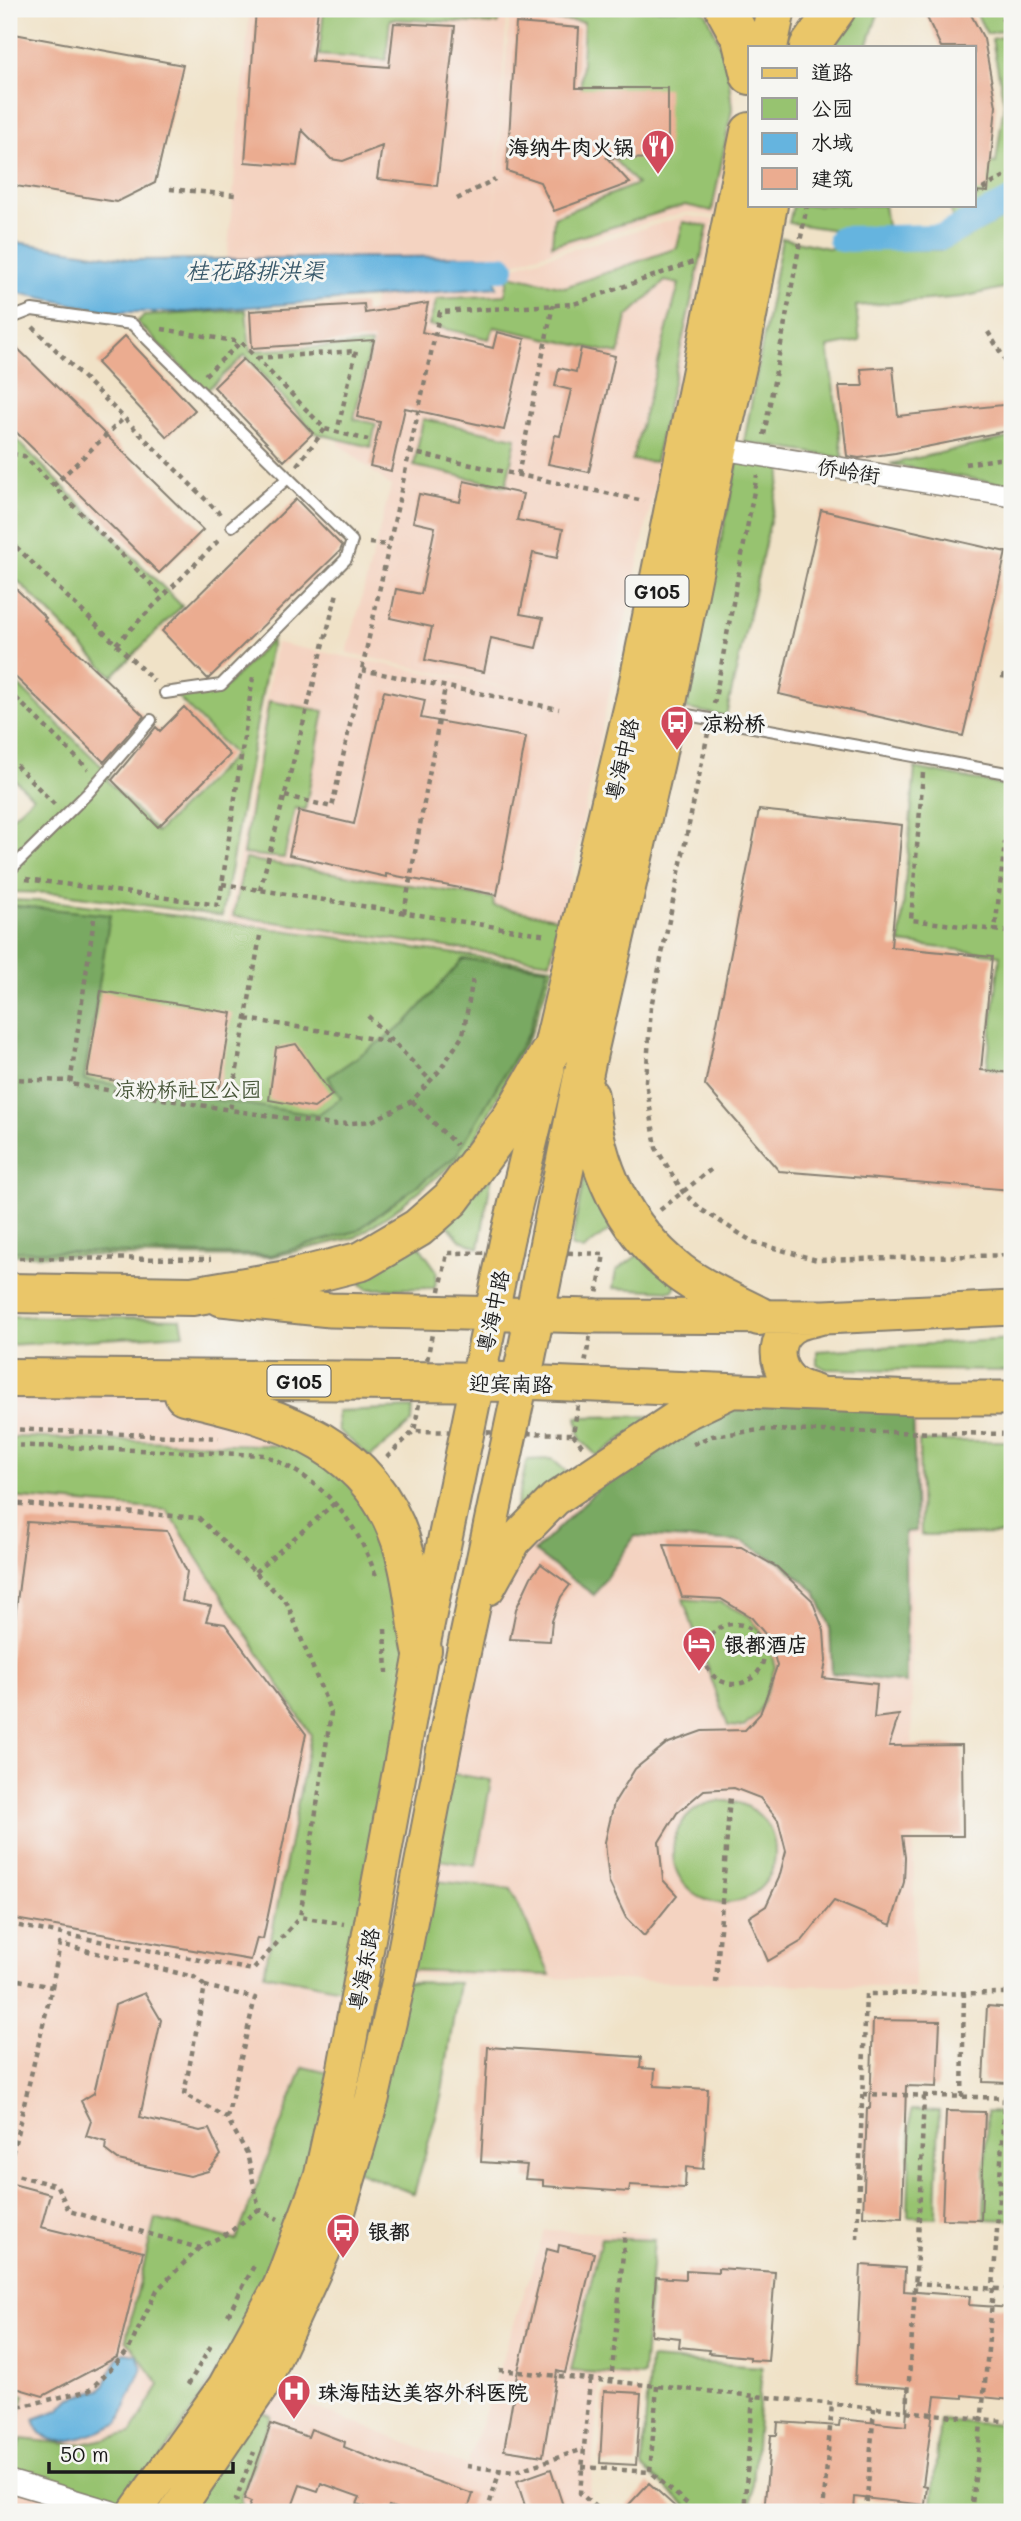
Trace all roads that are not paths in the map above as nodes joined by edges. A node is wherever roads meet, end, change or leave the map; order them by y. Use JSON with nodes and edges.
{"nodes":[{"id":1,"x":725,"y":9,"type":"edge"},
{"id":2,"x":776,"y":9,"type":"edge"},
{"id":3,"x":807,"y":9,"type":"edge"},
{"id":4,"x":836,"y":9,"type":"edge"},
{"id":5,"x":768,"y":46,"type":"edge"},
{"id":6,"x":798,"y":46,"type":"edge"},
{"id":7,"x":810,"y":46,"type":"edge"},
{"id":8,"x":748,"y":67,"type":"edge"},
{"id":9,"x":748,"y":145,"type":"edge"},
{"id":10,"x":768,"y":206,"type":"edge"},
{"id":11,"x":9,"y":319,"type":"edge"},
{"id":12,"x":702,"y":445,"type":"junction"},
{"id":13,"x":288,"y":478,"type":"junction"},
{"id":14,"x":1012,"y":496,"type":"edge"},
{"id":15,"x":232,"y":526,"type":"road end"},
{"id":16,"x":165,"y":693,"type":"road end"},
{"id":17,"x":665,"y":711,"type":"junction"},
{"id":18,"x":151,"y":720,"type":"dead end"},
{"id":19,"x":1012,"y":774,"type":"edge"},
{"id":20,"x":9,"y":871,"type":"edge"},
{"id":21,"x":570,"y":1052,"type":"junction"},
{"id":22,"x":9,"y":1293,"type":"edge"},
{"id":23,"x":192,"y":1296,"type":"junction"},
{"id":24,"x":1012,"y":1308,"type":"edge"},
{"id":25,"x":491,"y":1314,"type":"junction"},
{"id":26,"x":535,"y":1314,"type":"junction"},
{"id":27,"x":759,"y":1316,"type":"junction"},
{"id":28,"x":825,"y":1317,"type":"junction"},
{"id":29,"x":9,"y":1378,"type":"edge"},
{"id":30,"x":121,"y":1380,"type":"junction"},
{"id":31,"x":477,"y":1382,"type":"junction"},
{"id":32,"x":521,"y":1382,"type":"junction"},
{"id":33,"x":733,"y":1390,"type":"junction"},
{"id":34,"x":822,"y":1394,"type":"junction"},
{"id":35,"x":1012,"y":1398,"type":"edge"},
{"id":36,"x":472,"y":1618,"type":"junction"},
{"id":37,"x":408,"y":1650,"type":"junction"},
{"id":38,"x":9,"y":2481,"type":"edge"},
{"id":39,"x":113,"y":2512,"type":"edge"},
{"id":40,"x":135,"y":2512,"type":"edge"},
{"id":41,"x":176,"y":2512,"type":"edge"}],
"edges":[{"from":1,"to":8,"type":"highway"},
{"from":2,"to":5,"type":"highway"},
{"from":3,"to":6,"type":"highway"},
{"from":4,"to":7,"type":"highway"},
{"from":9,"to":12,"type":"highway","name":"粤海中路","number":"G105"},
{"from":10,"to":12,"type":"highway","name":"粤海中路","number":"G105"},
{"from":11,"to":13,"type":"lane"},
{"from":12,"to":14,"type":"street","name":"侨岭街"},
{"from":12,"to":17,"type":"highway","name":"粤海中路","number":"G105"},
{"from":12,"to":21,"type":"highway","name":"粤海中路","number":"G105"},
{"from":13,"to":15,"type":"lane"},
{"from":13,"to":16,"type":"lane"},
{"from":17,"to":19,"type":"lane"},
{"from":17,"to":21,"type":"highway","name":"粤海中路","number":"G105"},
{"from":18,"to":20,"type":"lane"},
{"from":21,"to":23,"type":"highway"},
{"from":21,"to":25,"type":"main road","name":"粤海中路"},
{"from":21,"to":26,"type":"highway","name":"粤海中路","number":"G105"},
{"from":21,"to":27,"type":"highway"},
{"from":22,"to":23,"type":"highway"},
{"from":23,"to":25,"type":"main road"},
{"from":24,"to":28,"type":"main road"},
{"from":25,"to":26,"type":"main road"},
{"from":25,"to":31,"type":"main road","name":"粤海中路"},
{"from":26,"to":27,"type":"main road"},
{"from":26,"to":32,"type":"highway","name":"粤海中路","number":"G105"},
{"from":27,"to":28,"type":"main road"},
{"from":28,"to":34,"type":"main road"},
{"from":29,"to":30,"type":"highway","name":"迎宾南路","number":"G105"},
{"from":30,"to":31,"type":"highway","name":"迎宾南路","number":"G105"},
{"from":30,"to":37,"type":"highway"},
{"from":31,"to":32,"type":"highway","name":"迎宾南路","number":"G105"},
{"from":31,"to":37,"type":"main road","name":"粤海东路"},
{"from":32,"to":33,"type":"main road","name":"迎宾南路"},
{"from":32,"to":36,"type":"main road","name":"粤海东路"},
{"from":33,"to":34,"type":"main road","name":"迎宾南路"},
{"from":33,"to":36,"type":"main road"},
{"from":34,"to":35,"type":"main road","name":"迎宾南路"},
{"from":36,"to":41,"type":"main road","name":"粤海东路"},
{"from":37,"to":40,"type":"main road","name":"粤海东路"},
{"from":38,"to":39,"type":"street"}]}
